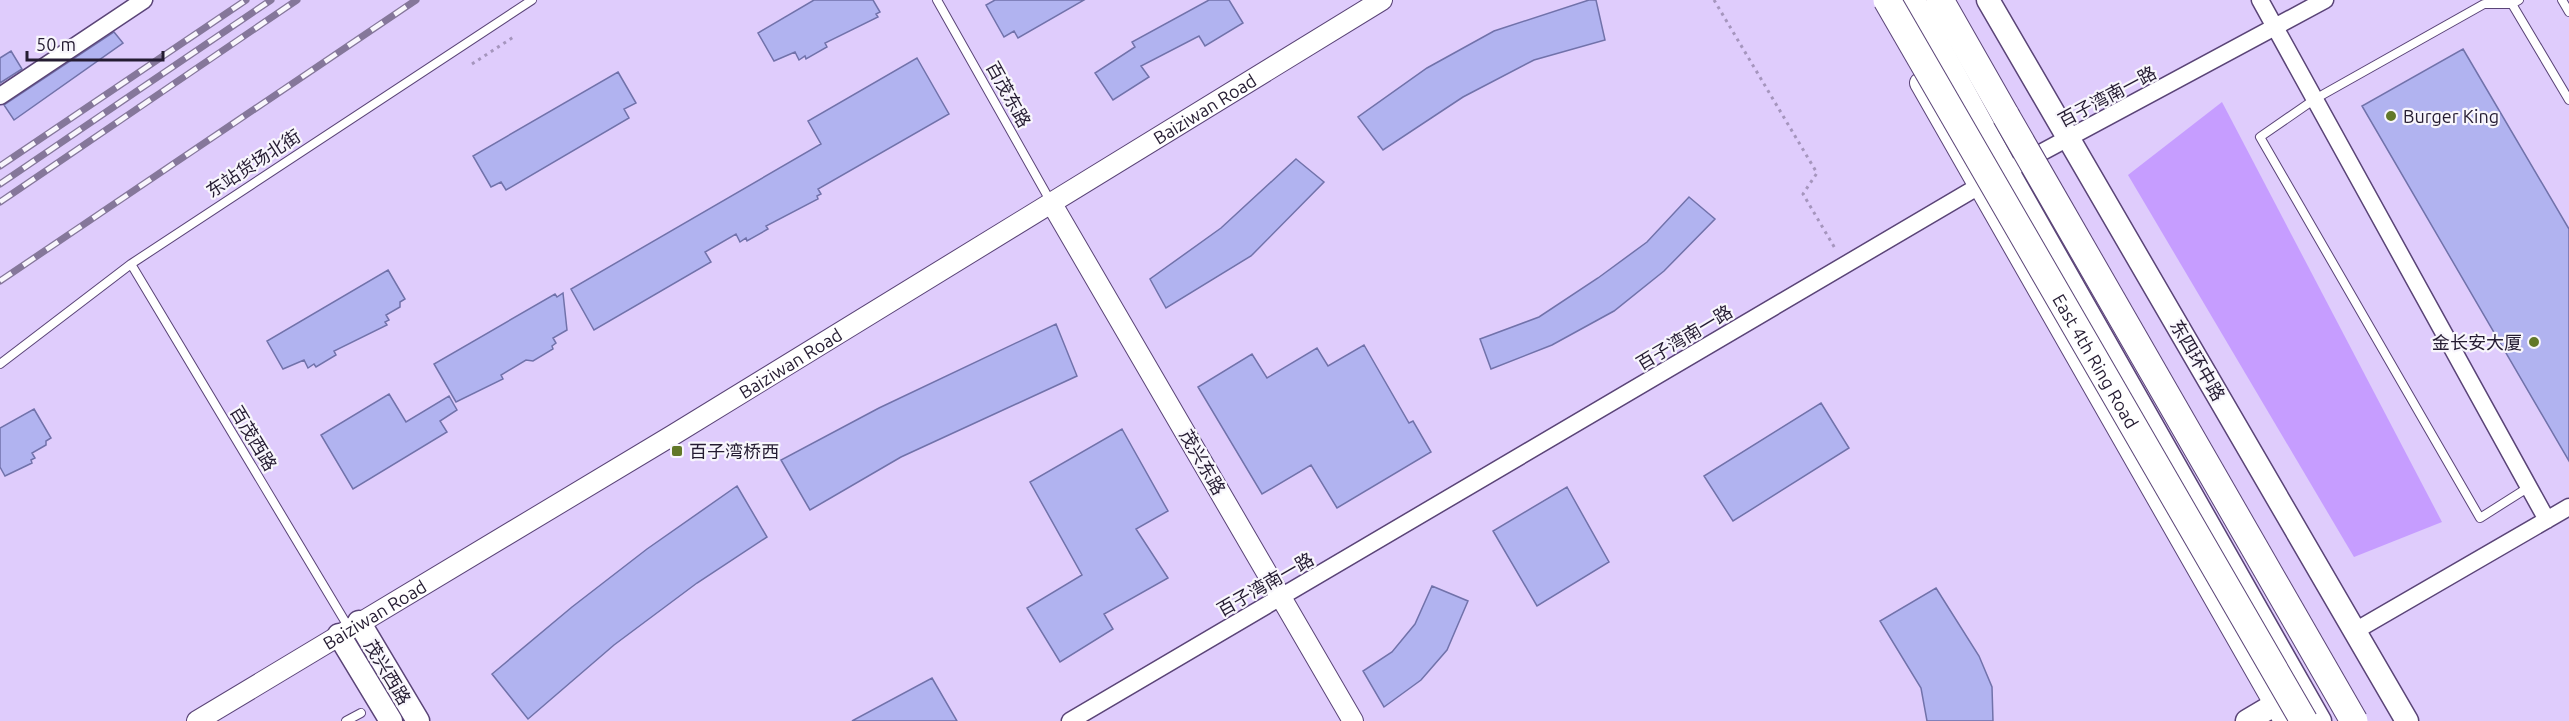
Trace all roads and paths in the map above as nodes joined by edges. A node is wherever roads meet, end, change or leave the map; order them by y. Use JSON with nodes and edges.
{"nodes":[{"id":1,"x":144,"y":0,"type":"edge"},
{"id":2,"x":532,"y":0,"type":"edge"},
{"id":3,"x":937,"y":0,"type":"edge"},
{"id":4,"x":1382,"y":0,"type":"edge"},
{"id":5,"x":1714,"y":0,"type":"edge"},
{"id":6,"x":1872,"y":0,"type":"edge"},
{"id":7,"x":1887,"y":0,"type":"edge"},
{"id":8,"x":1914,"y":0,"type":"edge"},
{"id":9,"x":1940,"y":0,"type":"edge"},
{"id":10,"x":1952,"y":0,"type":"edge"},
{"id":11,"x":1988,"y":0,"type":"edge"},
{"id":12,"x":2260,"y":0,"type":"edge"},
{"id":13,"x":2325,"y":0,"type":"edge"},
{"id":14,"x":2562,"y":0,"type":"edge"},
{"id":15,"x":2516,"y":2,"type":"edge"},
{"id":16,"x":2569,"y":12,"type":"edge"},
{"id":17,"x":2276,"y":28,"type":"junction"},
{"id":18,"x":515,"y":36,"type":"dead end"},
{"id":19,"x":472,"y":64,"type":"dead end"},
{"id":20,"x":0,"y":96,"type":"edge"},
{"id":21,"x":2315,"y":99,"type":"junction"},
{"id":22,"x":2569,"y":100,"type":"edge"},
{"id":23,"x":2070,"y":138,"type":"junction"},
{"id":24,"x":2041,"y":151,"type":"junction"},
{"id":25,"x":2007,"y":170,"type":"junction"},
{"id":26,"x":1978,"y":186,"type":"junction"},
{"id":27,"x":1052,"y":204,"type":"junction"},
{"id":28,"x":131,"y":264,"type":"junction"},
{"id":29,"x":1845,"y":264,"type":"junction"},
{"id":30,"x":0,"y":364,"type":"edge"},
{"id":31,"x":2529,"y":487,"type":"junction"},
{"id":32,"x":2569,"y":507,"type":"edge"},
{"id":33,"x":2547,"y":520,"type":"junction"},
{"id":34,"x":1281,"y":597,"type":"junction"},
{"id":35,"x":349,"y":628,"type":"junction"},
{"id":36,"x":2355,"y":632,"type":"junction"},
{"id":37,"x":361,"y":712,"type":"dead end"},
{"id":38,"x":2279,"y":713,"type":"edge"},
{"id":39,"x":197,"y":721,"type":"edge"},
{"id":40,"x":346,"y":721,"type":"edge"},
{"id":41,"x":391,"y":721,"type":"edge"},
{"id":42,"x":418,"y":721,"type":"edge"},
{"id":43,"x":1070,"y":721,"type":"edge"},
{"id":44,"x":1353,"y":721,"type":"edge"},
{"id":45,"x":2247,"y":721,"type":"edge"},
{"id":46,"x":2304,"y":721,"type":"edge"},
{"id":47,"x":2320,"y":721,"type":"edge"},
{"id":48,"x":2354,"y":721,"type":"edge"},
{"id":49,"x":2369,"y":721,"type":"edge"},
{"id":50,"x":2407,"y":721,"type":"edge"}],
"edges":[{"from":1,"to":20,"type":"street"},
{"from":2,"to":28,"type":"lane","name":"东站货场北街"},
{"from":3,"to":27,"type":"lane","name":"百茂东路"},
{"from":4,"to":27,"type":"street","name":"Baiziwan Road"},
{"from":5,"to":29,"type":"path"},
{"from":6,"to":26,"type":"street"},
{"from":7,"to":46,"type":"highway","name":"East 4th Ring Road","bridge":true},
{"from":8,"to":25,"type":"main road"},
{"from":9,"to":48,"type":"highway","bridge":true},
{"from":10,"to":24,"type":"main road","name":"东四环中路"},
{"from":11,"to":23,"type":"main road","name":"东四环中路"},
{"from":12,"to":17,"type":"street"},
{"from":13,"to":17,"type":"street","name":"百子湾南一路"},
{"from":14,"to":16,"type":"lane"},
{"from":15,"to":21,"type":"lane"},
{"from":15,"to":22,"type":"lane"},
{"from":17,"to":21,"type":"street"},
{"from":17,"to":23,"type":"street","name":"百子湾南一路"},
{"from":18,"to":19,"type":"path"},
{"from":21,"to":31,"type":"street"},
{"from":21,"to":31,"type":"lane"},
{"from":23,"to":24,"type":"street","name":"百子湾南一路"},
{"from":23,"to":36,"type":"main road","name":"东四环中路"},
{"from":24,"to":25,"type":"street","name":"百子湾南一路"},
{"from":24,"to":49,"type":"main road","name":"东四环中路"},
{"from":25,"to":26,"type":"street","name":"百子湾南一路"},
{"from":25,"to":47,"type":"main road"},
{"from":26,"to":29,"type":"street","name":"百子湾南一路"},
{"from":26,"to":38,"type":"street"},
{"from":27,"to":34,"type":"street","name":"茂兴东路"},
{"from":27,"to":35,"type":"street","name":"Baiziwan Road"},
{"from":28,"to":30,"type":"lane","name":"东站货场北街"},
{"from":28,"to":35,"type":"lane","name":"百茂西路"},
{"from":29,"to":34,"type":"street","name":"百子湾南一路"},
{"from":31,"to":33,"type":"street"},
{"from":32,"to":33,"type":"street"},
{"from":33,"to":36,"type":"street"},
{"from":34,"to":43,"type":"street","name":"百子湾南一路"},
{"from":34,"to":44,"type":"street","name":"茂兴东路"},
{"from":35,"to":39,"type":"street","name":"Baiziwan Road"},
{"from":35,"to":41,"type":"main road","name":"茂兴西路"},
{"from":35,"to":42,"type":"main road","name":"茂兴西路"},
{"from":36,"to":50,"type":"main road","name":"东四环中路"},
{"from":37,"to":40,"type":"lane"},
{"from":38,"to":45,"type":"main road"}]}
